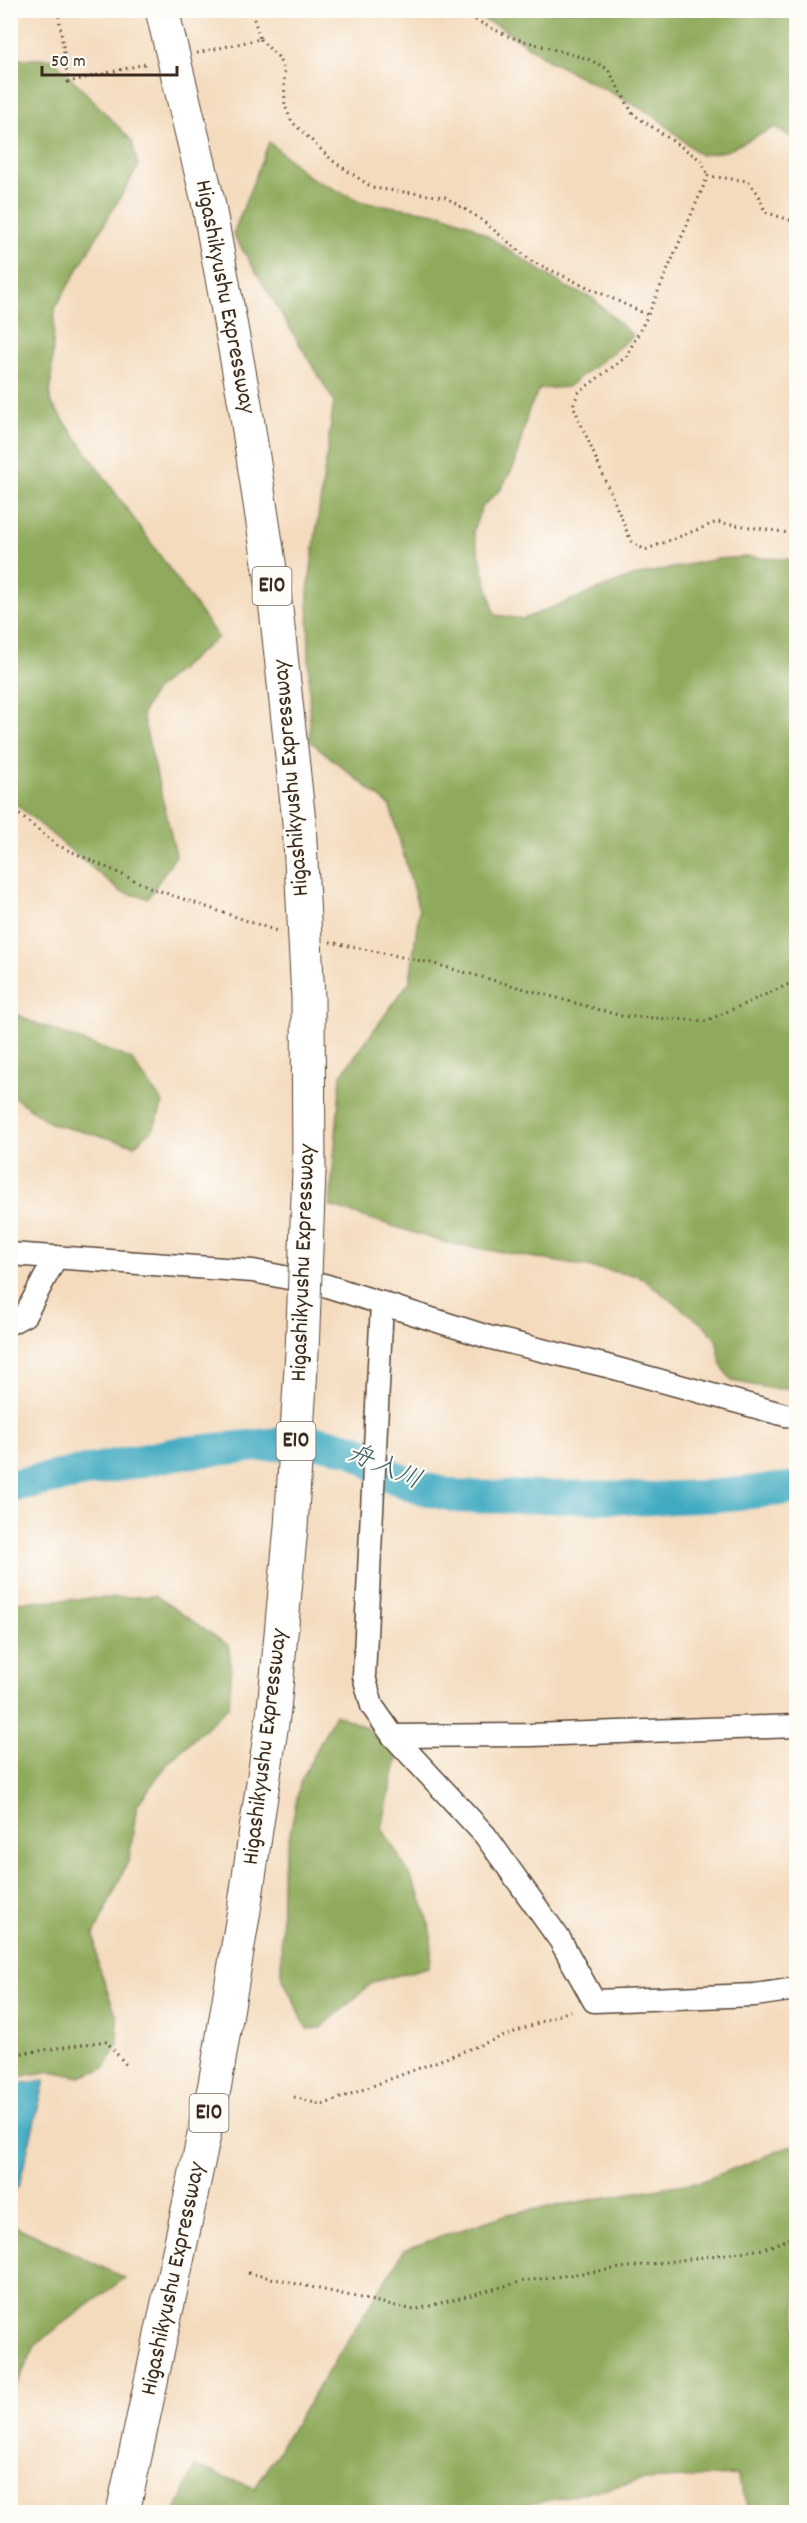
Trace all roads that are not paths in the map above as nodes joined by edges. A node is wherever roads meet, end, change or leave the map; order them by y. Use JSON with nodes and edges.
{"nodes":[{"id":1,"x":162,"y":10,"type":"edge"},
{"id":2,"x":10,"y":1254,"type":"edge"},
{"id":3,"x":56,"y":1257,"type":"junction"},
{"id":4,"x":382,"y":1303,"type":"junction"},
{"id":5,"x":10,"y":1323,"type":"edge"},
{"id":6,"x":793,"y":1412,"type":"edge"},
{"id":7,"x":796,"y":1726,"type":"edge"},
{"id":8,"x":393,"y":1736,"type":"junction"},
{"id":9,"x":796,"y":1989,"type":"edge"},
{"id":10,"x":123,"y":2512,"type":"edge"}],
"edges":[{"from":1,"to":10,"type":"highway","name":"Higashikyushu Expressway","number":"E10","bridge":true},
{"from":2,"to":3,"type":"street"},
{"from":3,"to":4,"type":"street"},
{"from":3,"to":5,"type":"street"},
{"from":4,"to":6,"type":"street"},
{"from":4,"to":8,"type":"street"},
{"from":7,"to":8,"type":"street"},
{"from":8,"to":9,"type":"street"}]}
